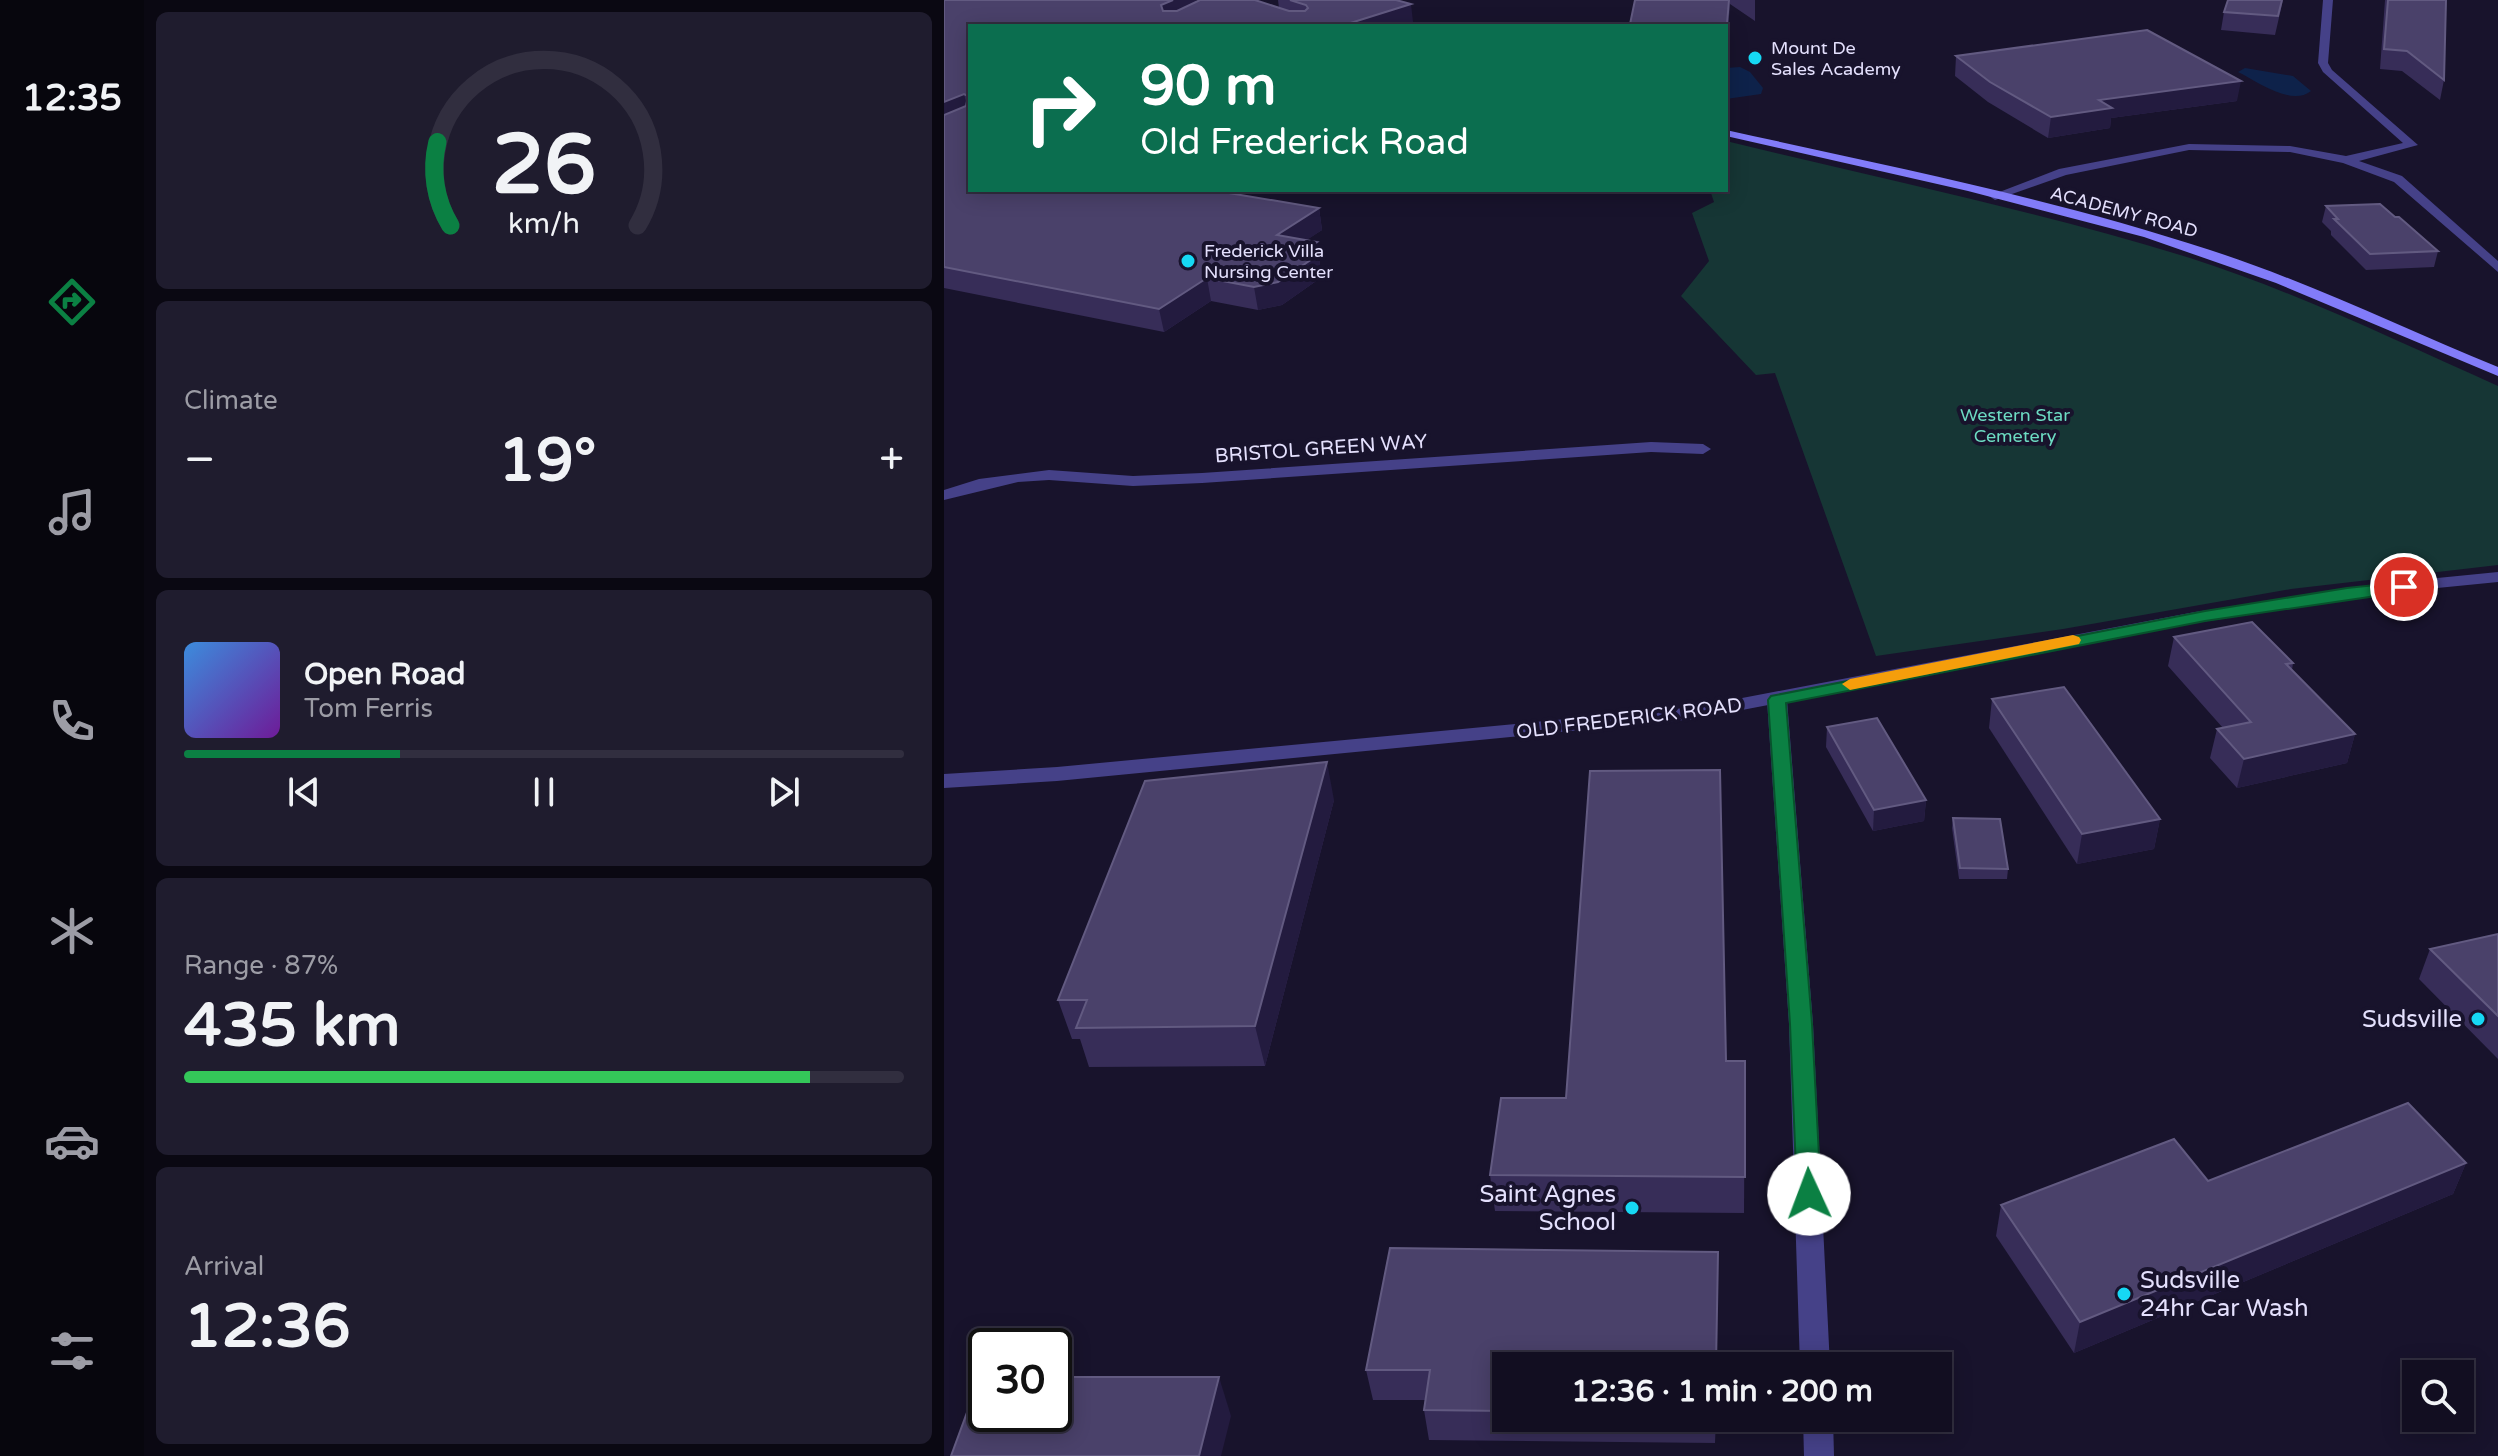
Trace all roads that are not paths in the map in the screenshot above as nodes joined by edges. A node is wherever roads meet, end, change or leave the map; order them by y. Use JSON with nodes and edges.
{"nodes":[{"id":1,"x":2328,"y":0,"type":"edge"},
{"id":2,"x":1728,"y":133,"type":"edge"},
{"id":3,"x":2346,"y":160,"type":"junction"},
{"id":4,"x":1995,"y":196,"type":"junction"},
{"id":5,"x":2498,"y":268,"type":"edge"},
{"id":6,"x":2498,"y":372,"type":"edge"},
{"id":7,"x":1703,"y":449,"type":"dead end"},
{"id":8,"x":944,"y":495,"type":"edge"},
{"id":9,"x":2498,"y":577,"type":"edge"},
{"id":10,"x":1777,"y":700,"type":"junction"},
{"id":11,"x":944,"y":781,"type":"edge"},
{"id":12,"x":1814,"y":1352,"type":"edge"},
{"id":13,"x":1818,"y":1432,"type":"edge"},
{"id":14,"x":1819,"y":1456,"type":"edge"}],
"edges":[{"from":1,"to":3,"type":"street"},
{"from":2,"to":4,"type":"main road","name":"ACADEMY ROAD"},
{"from":3,"to":4,"type":"street"},
{"from":3,"to":5,"type":"street"},
{"from":4,"to":6,"type":"main road","name":"ACADEMY ROAD"},
{"from":7,"to":8,"type":"street","name":"BRISTOL GREEN WAY"},
{"from":9,"to":10,"type":"street","name":"OLD FREDERICK ROAD"},
{"from":10,"to":11,"type":"street","name":"OLD FREDERICK ROAD"},
{"from":10,"to":12,"type":"street"},
{"from":13,"to":14,"type":"street"}]}
